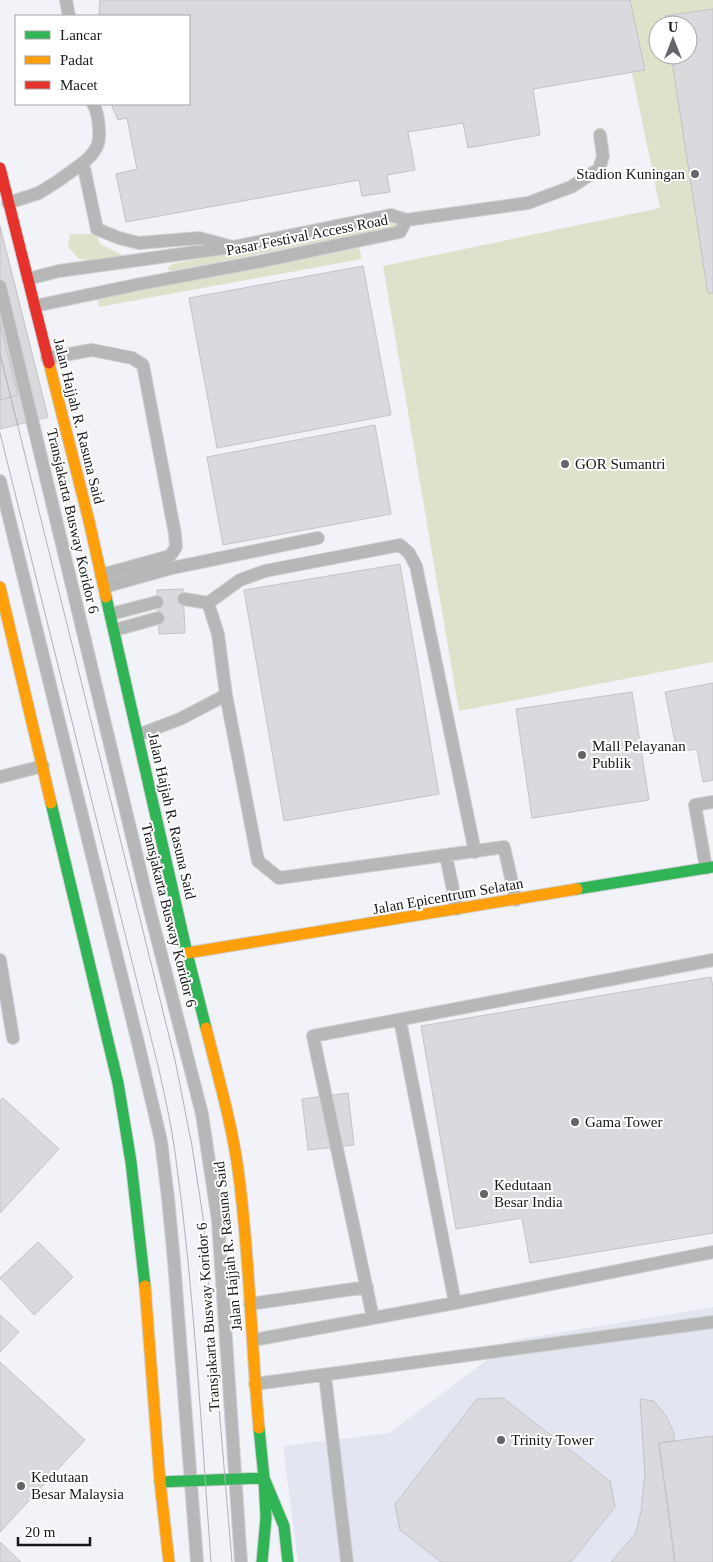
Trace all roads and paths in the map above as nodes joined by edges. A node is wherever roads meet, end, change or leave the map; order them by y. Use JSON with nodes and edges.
{"nodes":[{"id":1,"x":66,"y":0,"type":"edge"},
{"id":2,"x":69,"y":15,"type":"edge"},
{"id":3,"x":94,"y":105,"type":"edge"},
{"id":4,"x":600,"y":136,"type":"dead end"},
{"id":5,"x":83,"y":163,"type":"junction"},
{"id":6,"x":0,"y":168,"type":"edge"},
{"id":7,"x":8,"y":202,"type":"junction"},
{"id":8,"x":406,"y":220,"type":"junction"},
{"id":9,"x":233,"y":246,"type":"junction"},
{"id":10,"x":28,"y":279,"type":"junction"},
{"id":11,"x":0,"y":286,"type":"edge"},
{"id":12,"x":35,"y":306,"type":"junction"},
{"id":13,"x":48,"y":358,"type":"junction"},
{"id":14,"x":0,"y":480,"type":"edge"},
{"id":15,"x":318,"y":538,"type":"dead end"},
{"id":16,"x":103,"y":581,"type":"junction"},
{"id":17,"x":0,"y":587,"type":"edge"},
{"id":18,"x":184,"y":599,"type":"dead end"},
{"id":19,"x":157,"y":602,"type":"dead end"},
{"id":20,"x":208,"y":603,"type":"junction"},
{"id":21,"x":111,"y":614,"type":"junction"},
{"id":22,"x":158,"y":618,"type":"dead end"},
{"id":23,"x":114,"y":630,"type":"junction"},
{"id":24,"x":226,"y":695,"type":"junction"},
{"id":25,"x":138,"y":735,"type":"junction"},
{"id":26,"x":43,"y":766,"type":"junction"},
{"id":27,"x":0,"y":777,"type":"edge"},
{"id":28,"x":713,"y":802,"type":"edge"},
{"id":29,"x":475,"y":852,"type":"junction"},
{"id":30,"x":446,"y":856,"type":"junction"},
{"id":31,"x":709,"y":868,"type":"edge"},
{"id":32,"x":516,"y":900,"type":"junction"},
{"id":33,"x":457,"y":910,"type":"junction"},
{"id":34,"x":187,"y":954,"type":"junction"},
{"id":35,"x":0,"y":960,"type":"edge"},
{"id":36,"x":713,"y":960,"type":"edge"},
{"id":37,"x":400,"y":1020,"type":"junction"},
{"id":38,"x":13,"y":1038,"type":"dead end"},
{"id":39,"x":713,"y":1252,"type":"edge"},
{"id":40,"x":367,"y":1287,"type":"junction"},
{"id":41,"x":455,"y":1303,"type":"junction"},
{"id":42,"x":250,"y":1304,"type":"junction"},
{"id":43,"x":373,"y":1318,"type":"junction"},
{"id":44,"x":713,"y":1322,"type":"edge"},
{"id":45,"x":253,"y":1340,"type":"junction"},
{"id":46,"x":325,"y":1375,"type":"junction"},
{"id":47,"x":255,"y":1384,"type":"junction"},
{"id":48,"x":264,"y":1478,"type":"junction"},
{"id":49,"x":235,"y":1480,"type":"junction"},
{"id":50,"x":160,"y":1482,"type":"junction"},
{"id":51,"x":191,"y":1482,"type":"junction"},
{"id":52,"x":169,"y":1562,"type":"edge"},
{"id":53,"x":197,"y":1562,"type":"edge"},
{"id":54,"x":241,"y":1562,"type":"edge"},
{"id":55,"x":262,"y":1562,"type":"edge"},
{"id":56,"x":288,"y":1562,"type":"edge"},
{"id":57,"x":347,"y":1562,"type":"edge"}],
"edges":[{"from":1,"to":2,"type":"lane"},
{"from":3,"to":5,"type":"lane"},
{"from":4,"to":8,"type":"lane"},
{"from":5,"to":7,"type":"lane"},
{"from":5,"to":9,"type":"lane","name":"Pasar Festival Access Road"},
{"from":6,"to":7,"type":"main road","name":"Jalan Hajjah R. Rasuna Said"},
{"from":7,"to":10,"type":"main road","name":"Jalan Hajjah R. Rasuna Said"},
{"from":8,"to":9,"type":"lane","name":"Pasar Festival Access Road"},
{"from":8,"to":12,"type":"lane","name":"Pasar Festival Access Road"},
{"from":9,"to":10,"type":"lane","name":"Pasar Festival Access Road"},
{"from":10,"to":12,"type":"main road","name":"Jalan Hajjah R. Rasuna Said"},
{"from":11,"to":49,"type":"lane","name":"Transjakarta Busway Koridor 6"},
{"from":12,"to":13,"type":"main road","name":"Jalan Hajjah R. Rasuna Said"},
{"from":13,"to":16,"type":"main road","name":"Jalan Hajjah R. Rasuna Said"},
{"from":13,"to":16,"type":"lane"},
{"from":14,"to":51,"type":"lane","name":"Transjakarta Busway Koridor 6"},
{"from":15,"to":16,"type":"lane"},
{"from":16,"to":21,"type":"main road","name":"Jalan Hajjah R. Rasuna Said"},
{"from":17,"to":26,"type":"main road"},
{"from":18,"to":20,"type":"lane"},
{"from":19,"to":21,"type":"lane"},
{"from":20,"to":24,"type":"lane"},
{"from":20,"to":29,"type":"lane"},
{"from":21,"to":23,"type":"main road","name":"Jalan Hajjah R. Rasuna Said"},
{"from":22,"to":23,"type":"lane"},
{"from":23,"to":25,"type":"main road","name":"Jalan Hajjah R. Rasuna Said"},
{"from":24,"to":25,"type":"lane"},
{"from":24,"to":30,"type":"lane"},
{"from":25,"to":34,"type":"main road","name":"Jalan Hajjah R. Rasuna Said"},
{"from":26,"to":27,"type":"lane"},
{"from":26,"to":50,"type":"main road"},
{"from":28,"to":31,"type":"lane"},
{"from":29,"to":30,"type":"lane"},
{"from":29,"to":32,"type":"lane"},
{"from":30,"to":33,"type":"lane"},
{"from":31,"to":32,"type":"main road","name":"Jalan Epicentrum Selatan"},
{"from":32,"to":33,"type":"main road","name":"Jalan Epicentrum Selatan"},
{"from":33,"to":34,"type":"main road","name":"Jalan Epicentrum Selatan"},
{"from":34,"to":42,"type":"main road","name":"Jalan Hajjah R. Rasuna Said"},
{"from":35,"to":38,"type":"lane"},
{"from":36,"to":37,"type":"lane"},
{"from":37,"to":40,"type":"lane"},
{"from":37,"to":41,"type":"lane"},
{"from":39,"to":41,"type":"lane"},
{"from":40,"to":42,"type":"lane"},
{"from":40,"to":43,"type":"lane"},
{"from":41,"to":43,"type":"lane"},
{"from":42,"to":45,"type":"main road","name":"Jalan Hajjah R. Rasuna Said"},
{"from":43,"to":45,"type":"lane"},
{"from":44,"to":46,"type":"lane"},
{"from":45,"to":47,"type":"main road","name":"Jalan Hajjah R. Rasuna Said"},
{"from":46,"to":47,"type":"lane"},
{"from":46,"to":57,"type":"lane"},
{"from":47,"to":48,"type":"main road","name":"Jalan Hajjah R. Rasuna Said"},
{"from":48,"to":49,"type":"main road"},
{"from":48,"to":55,"type":"main road","name":"Jalan Hajjah R. Rasuna Said"},
{"from":48,"to":56,"type":"main road","name":"Jalan Hajjah R. Rasuna Said"},
{"from":49,"to":51,"type":"main road"},
{"from":49,"to":54,"type":"lane","name":"Transjakarta Busway Koridor 6"},
{"from":50,"to":51,"type":"main road"},
{"from":50,"to":52,"type":"main road"},
{"from":51,"to":53,"type":"lane","name":"Transjakarta Busway Koridor 6"}]}
